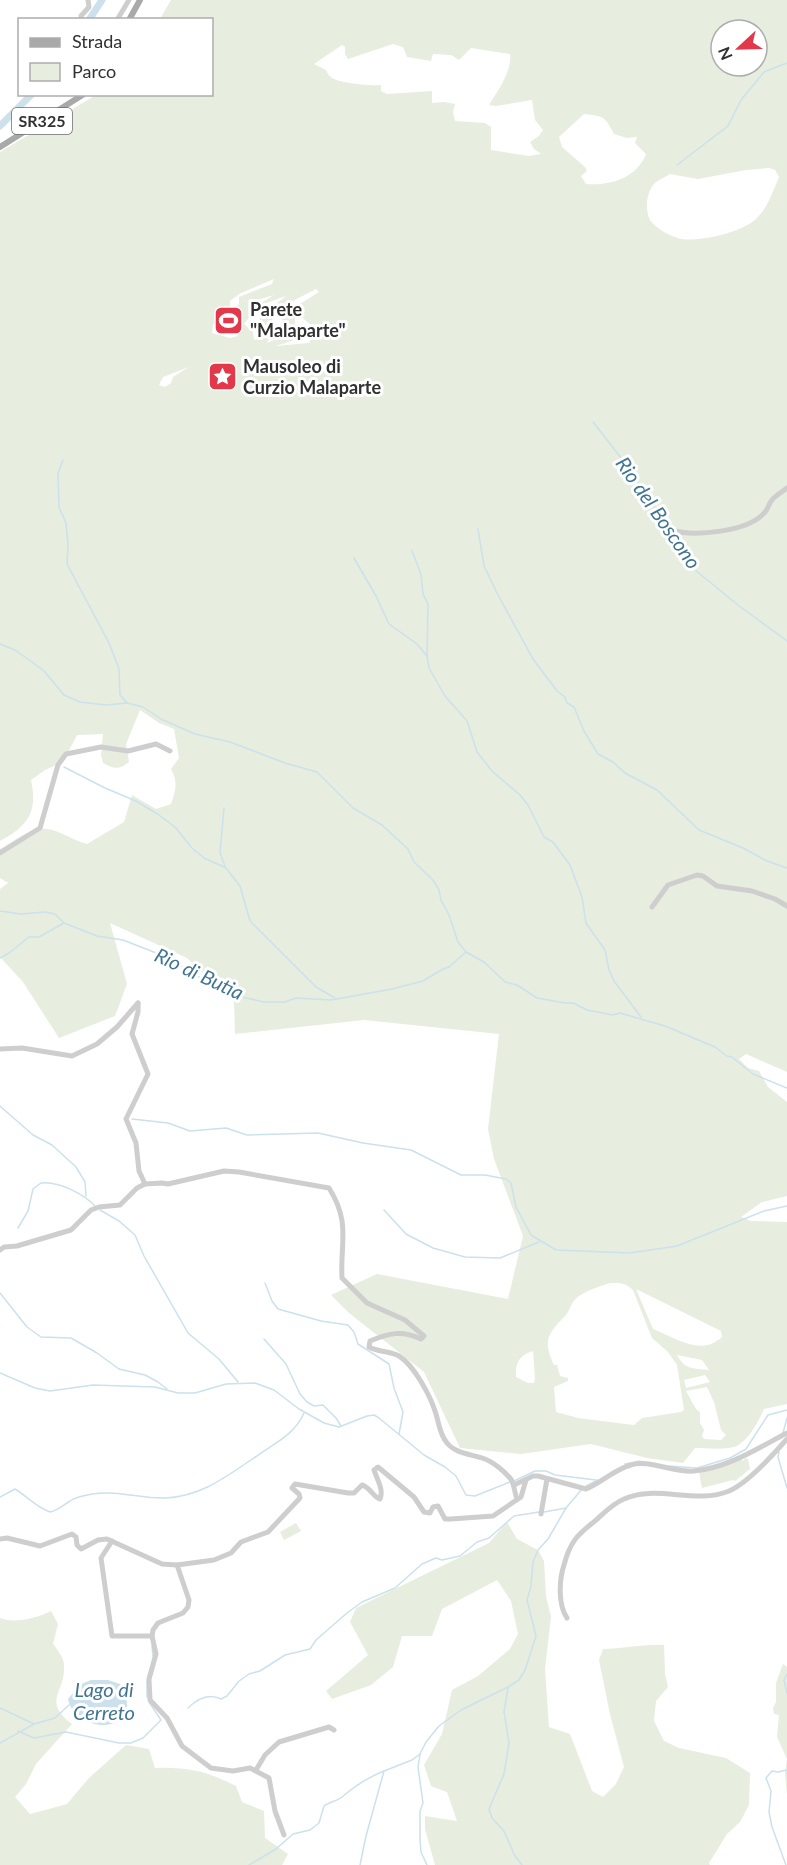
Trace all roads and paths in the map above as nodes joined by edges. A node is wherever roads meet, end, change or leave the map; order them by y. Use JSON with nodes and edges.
{"nodes":[{"id":1,"x":88,"y":0,"type":"edge"},
{"id":2,"x":129,"y":0,"type":"edge"},
{"id":3,"x":140,"y":0,"type":"edge"},
{"id":4,"x":82,"y":18,"type":"edge"},
{"id":5,"x":118,"y":18,"type":"edge"},
{"id":6,"x":130,"y":18,"type":"edge"},
{"id":7,"x":81,"y":96,"type":"edge"},
{"id":8,"x":0,"y":147,"type":"edge"},
{"id":9,"x":787,"y":488,"type":"edge"},
{"id":10,"x":671,"y":530,"type":"dead end"},
{"id":11,"x":170,"y":751,"type":"dead end"},
{"id":12,"x":0,"y":853,"type":"edge"},
{"id":13,"x":787,"y":906,"type":"edge"},
{"id":14,"x":652,"y":907,"type":"dead end"},
{"id":15,"x":0,"y":1049,"type":"edge"},
{"id":16,"x":145,"y":1185,"type":"junction"},
{"id":17,"x":0,"y":1250,"type":"edge"},
{"id":18,"x":787,"y":1435,"type":"edge"},
{"id":19,"x":547,"y":1479,"type":"junction"},
{"id":20,"x":526,"y":1480,"type":"junction"},
{"id":21,"x":513,"y":1482,"type":"junction"},
{"id":22,"x":517,"y":1499,"type":"junction"},
{"id":23,"x":541,"y":1509,"type":"dead end"},
{"id":24,"x":0,"y":1539,"type":"edge"},
{"id":25,"x":112,"y":1541,"type":"junction"},
{"id":26,"x":177,"y":1565,"type":"junction"},
{"id":27,"x":567,"y":1618,"type":"dead end"},
{"id":28,"x":152,"y":1636,"type":"junction"},
{"id":29,"x":334,"y":1730,"type":"dead end"},
{"id":30,"x":256,"y":1770,"type":"junction"},
{"id":31,"x":284,"y":1835,"type":"dead end"}],
"edges":[{"from":1,"to":4,"type":"street"},
{"from":2,"to":5,"type":"street"},
{"from":3,"to":6,"type":"main road"},
{"from":7,"to":8,"type":"main road","number":"SR325"},
{"from":9,"to":10,"type":"street"},
{"from":11,"to":12,"type":"street"},
{"from":13,"to":14,"type":"street"},
{"from":15,"to":16,"type":"street"},
{"from":16,"to":17,"type":"street"},
{"from":16,"to":21,"type":"street"},
{"from":18,"to":19,"type":"street"},
{"from":18,"to":27,"type":"street"},
{"from":19,"to":20,"type":"street"},
{"from":19,"to":23,"type":"street"},
{"from":20,"to":21,"type":"street"},
{"from":20,"to":22,"type":"street"},
{"from":21,"to":22,"type":"street"},
{"from":22,"to":26,"type":"street"},
{"from":24,"to":25,"type":"street"},
{"from":25,"to":26,"type":"street"},
{"from":25,"to":28,"type":"street"},
{"from":26,"to":28,"type":"street"},
{"from":28,"to":30,"type":"street"},
{"from":29,"to":30,"type":"street"},
{"from":30,"to":31,"type":"street"}]}
